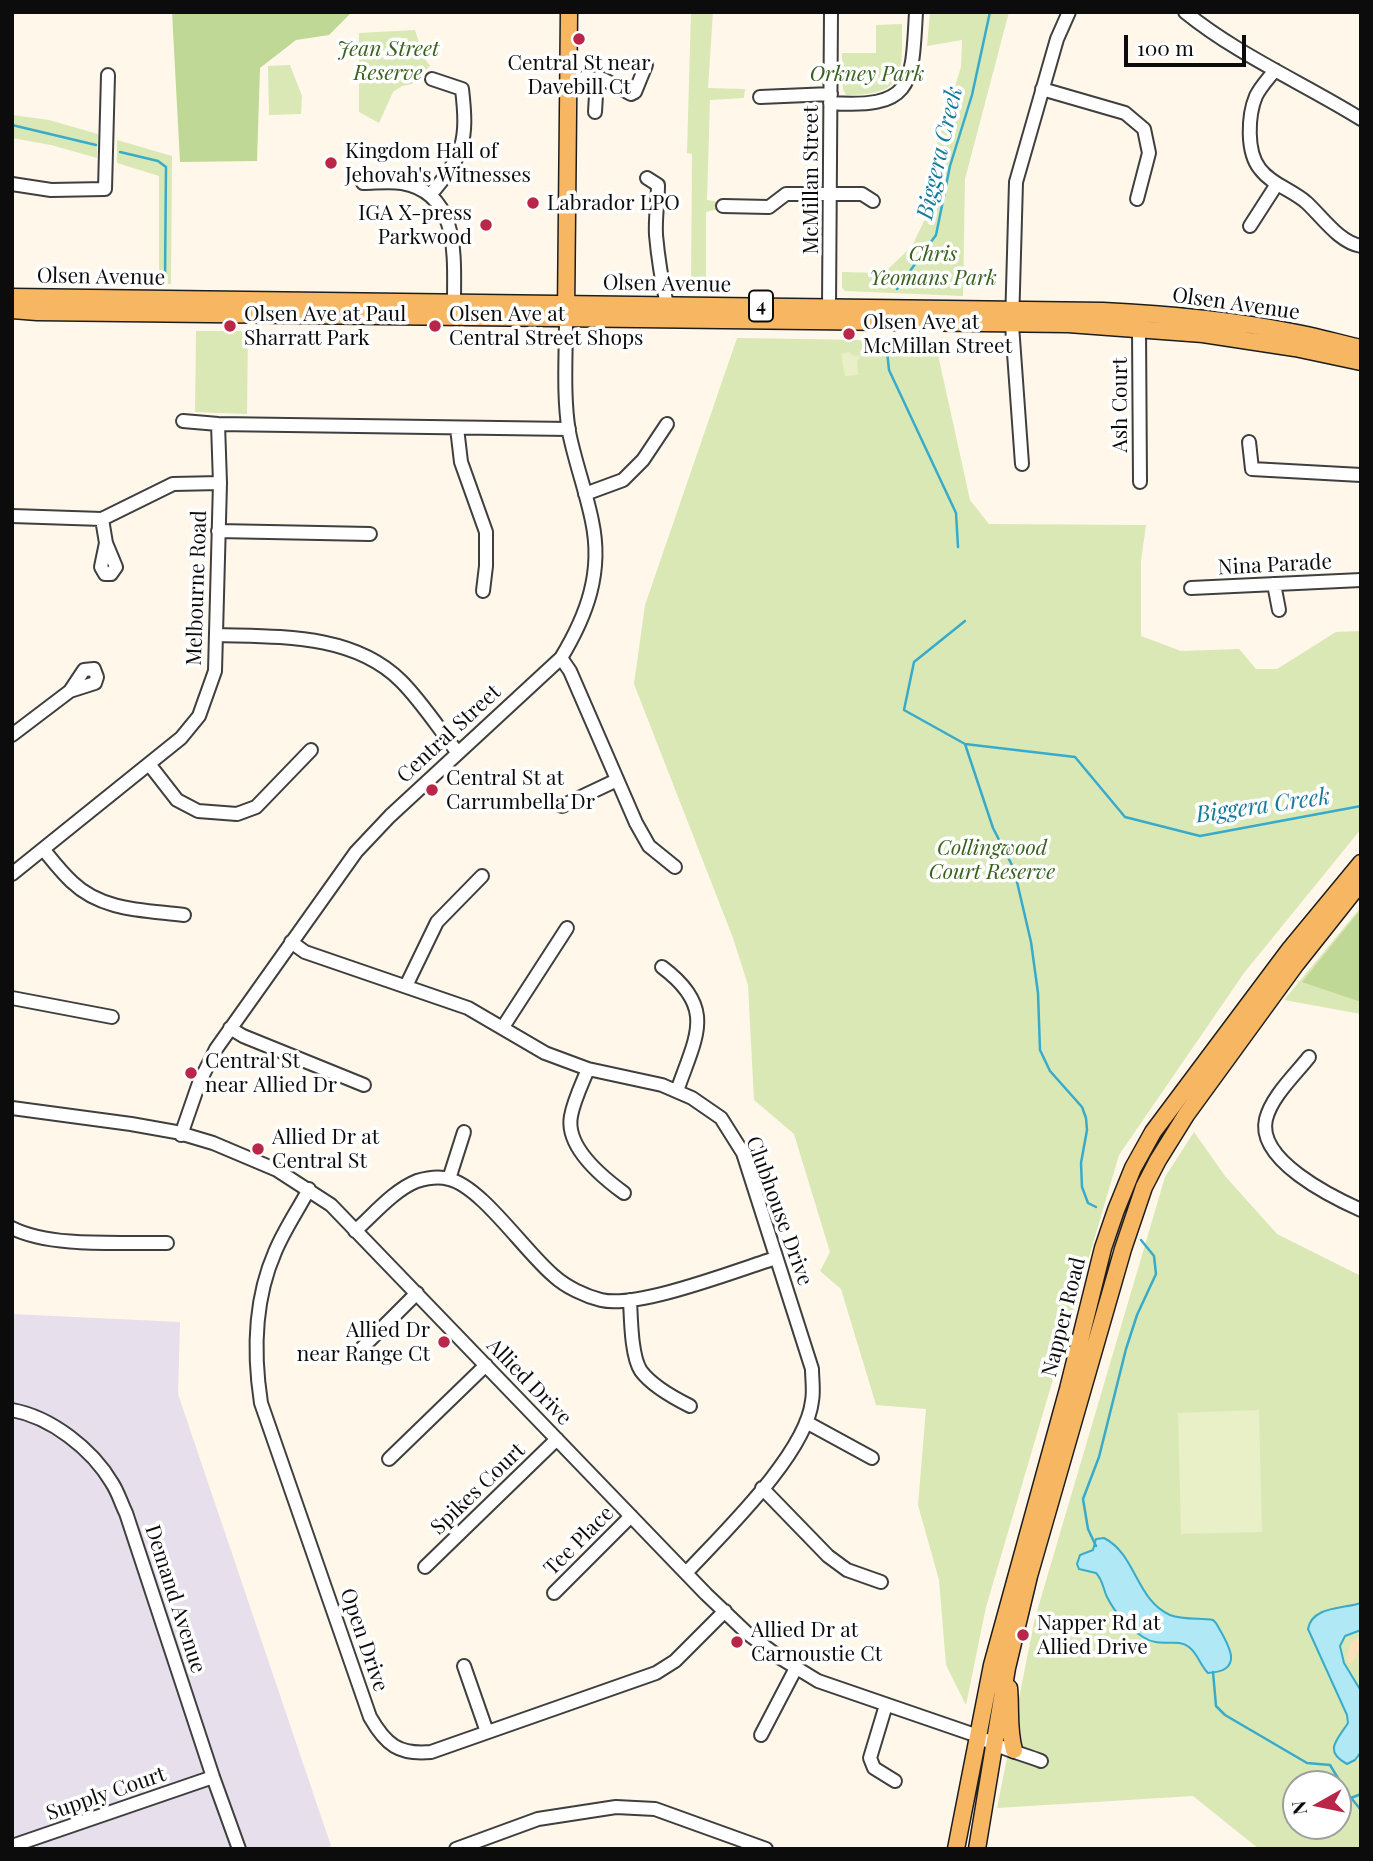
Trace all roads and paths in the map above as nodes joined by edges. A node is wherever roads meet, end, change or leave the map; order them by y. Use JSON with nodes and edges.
{"nodes":[{"id":1,"x":569,"y":12,"type":"edge"},
{"id":2,"x":831,"y":12,"type":"edge"},
{"id":3,"x":916,"y":12,"type":"edge"},
{"id":4,"x":1069,"y":12,"type":"edge"},
{"id":5,"x":1185,"y":12,"type":"edge"},
{"id":6,"x":646,"y":65,"type":"dead end"},
{"id":7,"x":1275,"y":70,"type":"junction"},
{"id":8,"x":108,"y":75,"type":"dead end"},
{"id":9,"x":569,"y":78,"type":"junction"},
{"id":10,"x":597,"y":78,"type":"junction"},
{"id":11,"x":432,"y":79,"type":"dead end"},
{"id":12,"x":1042,"y":89,"type":"junction"},
{"id":13,"x":760,"y":97,"type":"dead end"},
{"id":14,"x":831,"y":98,"type":"junction"},
{"id":15,"x":595,"y":112,"type":"dead end"},
{"id":16,"x":1361,"y":118,"type":"edge"},
{"id":17,"x":647,"y":178,"type":"dead end"},
{"id":18,"x":363,"y":183,"type":"dead end"},
{"id":19,"x":12,"y":184,"type":"edge"},
{"id":20,"x":1277,"y":184,"type":"junction"},
{"id":21,"x":830,"y":192,"type":"junction"},
{"id":22,"x":430,"y":195,"type":"junction"},
{"id":23,"x":1136,"y":199,"type":"dead end"},
{"id":24,"x":873,"y":201,"type":"dead end"},
{"id":25,"x":734,"y":220,"type":"dead end"},
{"id":26,"x":1250,"y":226,"type":"dead end"},
{"id":27,"x":1361,"y":246,"type":"edge"},
{"id":28,"x":567,"y":265,"type":"junction"},
{"id":29,"x":12,"y":297,"type":"edge"},
{"id":30,"x":454,"y":302,"type":"junction"},
{"id":31,"x":595,"y":305,"type":"junction"},
{"id":32,"x":667,"y":305,"type":"junction"},
{"id":33,"x":829,"y":307,"type":"junction"},
{"id":34,"x":12,"y":310,"type":"edge"},
{"id":35,"x":566,"y":312,"type":"junction"},
{"id":36,"x":1013,"y":318,"type":"junction"},
{"id":37,"x":1139,"y":328,"type":"junction"},
{"id":38,"x":1361,"y":348,"type":"edge"},
{"id":39,"x":1361,"y":362,"type":"edge"},
{"id":40,"x":183,"y":421,"type":"dead end"},
{"id":41,"x":218,"y":424,"type":"junction"},
{"id":42,"x":667,"y":424,"type":"dead end"},
{"id":43,"x":457,"y":428,"type":"junction"},
{"id":44,"x":569,"y":429,"type":"junction"},
{"id":45,"x":1249,"y":442,"type":"dead end"},
{"id":46,"x":1022,"y":464,"type":"dead end"},
{"id":47,"x":1361,"y":475,"type":"edge"},
{"id":48,"x":1140,"y":481,"type":"dead end"},
{"id":49,"x":220,"y":483,"type":"junction"},
{"id":50,"x":585,"y":494,"type":"junction"},
{"id":51,"x":12,"y":516,"type":"edge"},
{"id":52,"x":102,"y":519,"type":"junction"},
{"id":53,"x":218,"y":531,"type":"junction"},
{"id":54,"x":370,"y":534,"type":"dead end"},
{"id":55,"x":106,"y":543,"type":"dead end"},
{"id":56,"x":1361,"y":580,"type":"edge"},
{"id":57,"x":1275,"y":584,"type":"junction"},
{"id":58,"x":1191,"y":588,"type":"dead end"},
{"id":59,"x":482,"y":591,"type":"dead end"},
{"id":60,"x":1279,"y":610,"type":"dead end"},
{"id":61,"x":216,"y":635,"type":"junction"},
{"id":62,"x":561,"y":658,"type":"junction"},
{"id":63,"x":70,"y":691,"type":"dead end"},
{"id":64,"x":12,"y":735,"type":"edge"},
{"id":65,"x":311,"y":750,"type":"dead end"},
{"id":66,"x":458,"y":752,"type":"junction"},
{"id":67,"x":149,"y":764,"type":"junction"},
{"id":68,"x":617,"y":780,"type":"junction"},
{"id":69,"x":562,"y":806,"type":"dead end"},
{"id":70,"x":43,"y":849,"type":"junction"},
{"id":71,"x":1361,"y":863,"type":"edge"},
{"id":72,"x":675,"y":867,"type":"dead end"},
{"id":73,"x":12,"y":874,"type":"edge"},
{"id":74,"x":482,"y":876,"type":"dead end"},
{"id":75,"x":1361,"y":882,"type":"edge"},
{"id":76,"x":184,"y":915,"type":"dead end"},
{"id":77,"x":567,"y":928,"type":"dead end"},
{"id":78,"x":291,"y":942,"type":"junction"},
{"id":79,"x":662,"y":967,"type":"dead end"},
{"id":80,"x":406,"y":986,"type":"junction"},
{"id":81,"x":12,"y":998,"type":"edge"},
{"id":82,"x":113,"y":1017,"type":"dead end"},
{"id":83,"x":230,"y":1027,"type":"junction"},
{"id":84,"x":503,"y":1027,"type":"junction"},
{"id":85,"x":1309,"y":1057,"type":"dead end"},
{"id":86,"x":588,"y":1069,"type":"junction"},
{"id":87,"x":365,"y":1085,"type":"dead end"},
{"id":88,"x":677,"y":1091,"type":"junction"},
{"id":89,"x":12,"y":1108,"type":"edge"},
{"id":90,"x":464,"y":1132,"type":"dead end"},
{"id":91,"x":181,"y":1135,"type":"junction"},
{"id":92,"x":450,"y":1179,"type":"junction"},
{"id":93,"x":309,"y":1189,"type":"junction"},
{"id":94,"x":624,"y":1193,"type":"dead end"},
{"id":95,"x":1361,"y":1210,"type":"edge"},
{"id":96,"x":12,"y":1228,"type":"edge"},
{"id":97,"x":355,"y":1230,"type":"junction"},
{"id":98,"x":167,"y":1243,"type":"dead end"},
{"id":99,"x":776,"y":1258,"type":"junction"},
{"id":100,"x":417,"y":1293,"type":"junction"},
{"id":101,"x":630,"y":1300,"type":"junction"},
{"id":102,"x":362,"y":1348,"type":"dead end"},
{"id":103,"x":486,"y":1365,"type":"junction"},
{"id":104,"x":691,"y":1406,"type":"dead end"},
{"id":105,"x":12,"y":1410,"type":"edge"},
{"id":106,"x":806,"y":1422,"type":"junction"},
{"id":107,"x":557,"y":1439,"type":"junction"},
{"id":108,"x":872,"y":1458,"type":"dead end"},
{"id":109,"x":389,"y":1459,"type":"dead end"},
{"id":110,"x":762,"y":1488,"type":"junction"},
{"id":111,"x":631,"y":1516,"type":"junction"},
{"id":112,"x":425,"y":1567,"type":"dead end"},
{"id":113,"x":686,"y":1573,"type":"junction"},
{"id":114,"x":881,"y":1582,"type":"dead end"},
{"id":115,"x":554,"y":1593,"type":"dead end"},
{"id":116,"x":725,"y":1611,"type":"junction"},
{"id":117,"x":464,"y":1667,"type":"dead end"},
{"id":118,"x":796,"y":1668,"type":"junction"},
{"id":119,"x":1007,"y":1668,"type":"junction"},
{"id":120,"x":887,"y":1705,"type":"junction"},
{"id":121,"x":487,"y":1732,"type":"junction"},
{"id":122,"x":761,"y":1735,"type":"dead end"},
{"id":123,"x":978,"y":1736,"type":"junction"},
{"id":124,"x":993,"y":1745,"type":"junction"},
{"id":125,"x":1014,"y":1750,"type":"junction"},
{"id":126,"x":1041,"y":1761,"type":"dead end"},
{"id":127,"x":213,"y":1777,"type":"junction"},
{"id":128,"x":895,"y":1781,"type":"dead end"},
{"id":129,"x":12,"y":1846,"type":"edge"},
{"id":130,"x":239,"y":1849,"type":"edge"},
{"id":131,"x":456,"y":1849,"type":"edge"},
{"id":132,"x":766,"y":1849,"type":"edge"},
{"id":133,"x":956,"y":1849,"type":"edge"},
{"id":134,"x":977,"y":1849,"type":"edge"}],
"edges":[{"from":1,"to":9,"type":"main road","name":"Central Street"},
{"from":2,"to":14,"type":"street","name":"McMillan Street"},
{"from":3,"to":14,"type":"street"},
{"from":4,"to":12,"type":"street"},
{"from":5,"to":7,"type":"street"},
{"from":6,"to":10,"type":"street"},
{"from":7,"to":16,"type":"street"},
{"from":7,"to":20,"type":"street"},
{"from":8,"to":19,"type":"street"},
{"from":9,"to":10,"type":"street"},
{"from":9,"to":28,"type":"main road","name":"Central Street"},
{"from":10,"to":15,"type":"street"},
{"from":11,"to":22,"type":"street"},
{"from":12,"to":23,"type":"street"},
{"from":12,"to":36,"type":"street"},
{"from":13,"to":14,"type":"street"},
{"from":14,"to":21,"type":"street","name":"McMillan Street"},
{"from":17,"to":32,"type":"street"},
{"from":18,"to":22,"type":"street"},
{"from":20,"to":26,"type":"street"},
{"from":20,"to":27,"type":"street"},
{"from":21,"to":24,"type":"street"},
{"from":21,"to":25,"type":"street"},
{"from":21,"to":33,"type":"street","name":"McMillan Street"},
{"from":22,"to":30,"type":"street"},
{"from":28,"to":31,"type":"main road"},
{"from":28,"to":35,"type":"main road","name":"Central Street"},
{"from":29,"to":30,"type":"main road","name":"Olsen Avenue","number":"4"},
{"from":30,"to":35,"type":"main road","name":"Olsen Avenue","number":"4"},
{"from":31,"to":32,"type":"main road","name":"Olsen Avenue","number":"4"},
{"from":31,"to":35,"type":"main road","name":"Olsen Avenue","number":"4"},
{"from":32,"to":33,"type":"main road","name":"Olsen Avenue","number":"4"},
{"from":33,"to":36,"type":"main road","name":"Olsen Avenue","number":"4"},
{"from":34,"to":35,"type":"main road","name":"Olsen Avenue","number":"4"},
{"from":35,"to":36,"type":"main road","name":"Olsen Avenue","number":"4"},
{"from":35,"to":44,"type":"street","name":"Central Street"},
{"from":36,"to":37,"type":"main road","name":"Olsen Avenue","number":"4"},
{"from":36,"to":38,"type":"main road","name":"Olsen Avenue","number":"4"},
{"from":36,"to":46,"type":"street"},
{"from":37,"to":39,"type":"main road","name":"Olsen Avenue","number":"4"},
{"from":37,"to":48,"type":"street","name":"Ash Court"},
{"from":40,"to":41,"type":"street"},
{"from":41,"to":43,"type":"street"},
{"from":41,"to":49,"type":"street","name":"Melbourne Road"},
{"from":42,"to":50,"type":"street"},
{"from":43,"to":44,"type":"street"},
{"from":43,"to":59,"type":"street"},
{"from":44,"to":50,"type":"street","name":"Central Street"},
{"from":45,"to":47,"type":"street"},
{"from":49,"to":52,"type":"street"},
{"from":49,"to":53,"type":"street","name":"Melbourne Road"},
{"from":50,"to":62,"type":"street","name":"Central Street"},
{"from":51,"to":52,"type":"street"},
{"from":52,"to":55,"type":"street"},
{"from":53,"to":54,"type":"street"},
{"from":53,"to":61,"type":"street","name":"Melbourne Road"},
{"from":56,"to":57,"type":"street","name":"Nina Parade"},
{"from":57,"to":58,"type":"street","name":"Nina Parade"},
{"from":57,"to":60,"type":"street"},
{"from":61,"to":66,"type":"street"},
{"from":61,"to":67,"type":"street","name":"Melbourne Road"},
{"from":62,"to":66,"type":"street","name":"Central Street"},
{"from":62,"to":68,"type":"street"},
{"from":63,"to":64,"type":"street"},
{"from":65,"to":67,"type":"street"},
{"from":66,"to":78,"type":"street","name":"Central Street"},
{"from":67,"to":70,"type":"street","name":"Melbourne Road"},
{"from":68,"to":69,"type":"street"},
{"from":68,"to":72,"type":"street"},
{"from":70,"to":73,"type":"street","name":"Melbourne Road"},
{"from":70,"to":76,"type":"street"},
{"from":71,"to":123,"type":"main road","name":"Napper Road"},
{"from":74,"to":80,"type":"street"},
{"from":75,"to":119,"type":"main road","name":"Napper Road"},
{"from":77,"to":84,"type":"street"},
{"from":78,"to":80,"type":"street","name":"Clubhouse Drive"},
{"from":78,"to":83,"type":"street","name":"Central Street"},
{"from":79,"to":88,"type":"street"},
{"from":80,"to":84,"type":"street","name":"Clubhouse Drive"},
{"from":81,"to":82,"type":"street"},
{"from":83,"to":87,"type":"street"},
{"from":83,"to":91,"type":"street","name":"Central Street"},
{"from":84,"to":86,"type":"street","name":"Clubhouse Drive"},
{"from":85,"to":95,"type":"street"},
{"from":86,"to":88,"type":"street","name":"Clubhouse Drive"},
{"from":86,"to":94,"type":"street"},
{"from":88,"to":99,"type":"street","name":"Clubhouse Drive"},
{"from":89,"to":91,"type":"street","name":"Allied Drive"},
{"from":90,"to":92,"type":"street"},
{"from":91,"to":93,"type":"street","name":"Allied Drive"},
{"from":92,"to":97,"type":"street"},
{"from":92,"to":101,"type":"street"},
{"from":93,"to":97,"type":"street","name":"Allied Drive"},
{"from":93,"to":121,"type":"street","name":"Open Drive"},
{"from":96,"to":98,"type":"street"},
{"from":97,"to":100,"type":"street","name":"Allied Drive"},
{"from":99,"to":101,"type":"street"},
{"from":99,"to":106,"type":"street","name":"Clubhouse Drive"},
{"from":100,"to":102,"type":"street"},
{"from":100,"to":103,"type":"street","name":"Allied Drive"},
{"from":101,"to":104,"type":"street"},
{"from":103,"to":107,"type":"street","name":"Allied Drive"},
{"from":103,"to":109,"type":"street"},
{"from":105,"to":127,"type":"street","name":"Demand Avenue"},
{"from":106,"to":108,"type":"street"},
{"from":106,"to":110,"type":"street","name":"Clubhouse Drive"},
{"from":107,"to":111,"type":"street","name":"Allied Drive"},
{"from":107,"to":112,"type":"street","name":"Spikes Court"},
{"from":110,"to":113,"type":"street","name":"Clubhouse Drive"},
{"from":110,"to":114,"type":"street"},
{"from":111,"to":113,"type":"street","name":"Allied Drive"},
{"from":111,"to":115,"type":"street","name":"Tee Place"},
{"from":113,"to":116,"type":"street","name":"Allied Drive"},
{"from":116,"to":118,"type":"street","name":"Allied Drive"},
{"from":116,"to":121,"type":"street","name":"Open Drive"},
{"from":117,"to":121,"type":"street"},
{"from":118,"to":120,"type":"street","name":"Allied Drive"},
{"from":118,"to":122,"type":"street"},
{"from":119,"to":124,"type":"main road","name":"Napper Road"},
{"from":119,"to":125,"type":"main road"},
{"from":120,"to":123,"type":"street","name":"Allied Drive"},
{"from":120,"to":128,"type":"street"},
{"from":123,"to":124,"type":"street","name":"Allied Drive"},
{"from":123,"to":133,"type":"main road","name":"Napper Road"},
{"from":124,"to":125,"type":"street","name":"Allied Drive"},
{"from":124,"to":134,"type":"main road","name":"Napper Road"},
{"from":125,"to":126,"type":"street","name":"Allied Drive"},
{"from":127,"to":129,"type":"street","name":"Supply Court"},
{"from":127,"to":130,"type":"street","name":"Demand Avenue"},
{"from":131,"to":132,"type":"street"}]}
